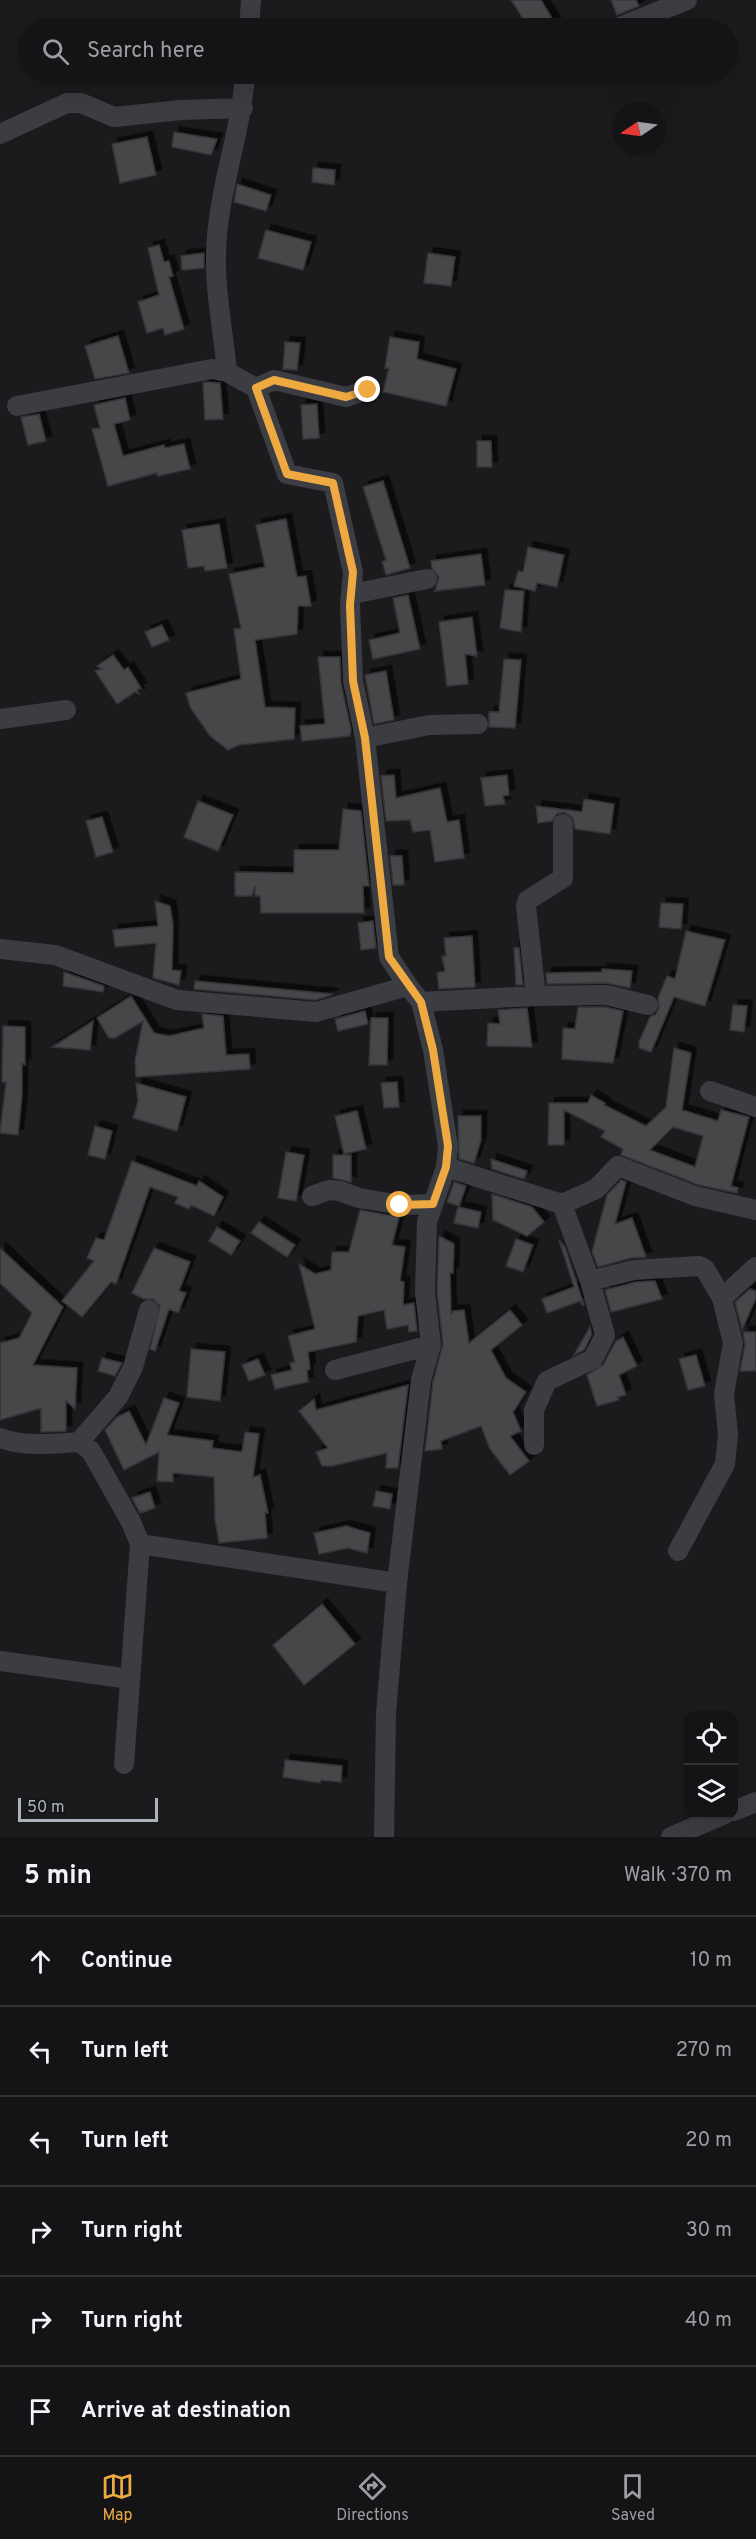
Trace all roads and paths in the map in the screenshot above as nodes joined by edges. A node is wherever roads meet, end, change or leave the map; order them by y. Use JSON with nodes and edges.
{"nodes":[{"id":1,"x":251,"y":0,"type":"edge"},
{"id":2,"x":687,"y":0,"type":"edge"},
{"id":3,"x":250,"y":18,"type":"edge"},
{"id":4,"x":642,"y":18,"type":"edge"},
{"id":5,"x":244,"y":84,"type":"edge"},
{"id":6,"x":243,"y":108,"type":"junction"},
{"id":7,"x":0,"y":134,"type":"edge"},
{"id":8,"x":227,"y":372,"type":"junction"},
{"id":9,"x":256,"y":388,"type":"junction"},
{"id":10,"x":368,"y":390,"type":"dead end"},
{"id":11,"x":17,"y":406,"type":"dead end"},
{"id":12,"x":426,"y":579,"type":"dead end"},
{"id":13,"x":352,"y":594,"type":"junction"},
{"id":14,"x":66,"y":710,"type":"dead end"},
{"id":15,"x":0,"y":719,"type":"edge"},
{"id":16,"x":478,"y":724,"type":"dead end"},
{"id":17,"x":365,"y":738,"type":"junction"},
{"id":18,"x":563,"y":824,"type":"dead end"},
{"id":19,"x":0,"y":949,"type":"edge"},
{"id":20,"x":408,"y":986,"type":"junction"},
{"id":21,"x":536,"y":996,"type":"junction"},
{"id":22,"x":421,"y":1002,"type":"junction"},
{"id":23,"x":648,"y":1005,"type":"dead end"},
{"id":24,"x":710,"y":1091,"type":"dead end"},
{"id":25,"x":756,"y":1107,"type":"edge"},
{"id":26,"x":446,"y":1167,"type":"junction"},
{"id":27,"x":312,"y":1197,"type":"dead end"},
{"id":28,"x":433,"y":1204,"type":"junction"},
{"id":29,"x":562,"y":1204,"type":"junction"},
{"id":30,"x":756,"y":1210,"type":"edge"},
{"id":31,"x":756,"y":1267,"type":"edge"},
{"id":32,"x":590,"y":1281,"type":"junction"},
{"id":33,"x":722,"y":1298,"type":"junction"},
{"id":34,"x":149,"y":1310,"type":"dead end"},
{"id":35,"x":431,"y":1344,"type":"junction"},
{"id":36,"x":335,"y":1370,"type":"dead end"},
{"id":37,"x":0,"y":1438,"type":"edge"},
{"id":38,"x":79,"y":1442,"type":"junction"},
{"id":39,"x":534,"y":1445,"type":"dead end"},
{"id":40,"x":140,"y":1544,"type":"junction"},
{"id":41,"x":678,"y":1551,"type":"dead end"},
{"id":42,"x":397,"y":1583,"type":"junction"},
{"id":43,"x":0,"y":1660,"type":"edge"},
{"id":44,"x":130,"y":1679,"type":"junction"},
{"id":45,"x":124,"y":1764,"type":"dead end"},
{"id":46,"x":756,"y":1802,"type":"edge"},
{"id":47,"x":738,"y":1809,"type":"edge"},
{"id":48,"x":715,"y":1819,"type":"edge"},
{"id":49,"x":384,"y":1837,"type":"edge"},
{"id":50,"x":671,"y":1837,"type":"edge"}],
"edges":[{"from":1,"to":3,"type":"street"},
{"from":2,"to":4,"type":"street"},
{"from":5,"to":6,"type":"street"},
{"from":6,"to":7,"type":"street"},
{"from":6,"to":8,"type":"street"},
{"from":8,"to":9,"type":"street"},
{"from":8,"to":11,"type":"street"},
{"from":9,"to":10,"type":"street"},
{"from":9,"to":13,"type":"street"},
{"from":12,"to":13,"type":"street"},
{"from":13,"to":17,"type":"street"},
{"from":14,"to":15,"type":"street"},
{"from":16,"to":17,"type":"street"},
{"from":17,"to":20,"type":"street"},
{"from":18,"to":21,"type":"street"},
{"from":19,"to":20,"type":"street"},
{"from":20,"to":22,"type":"street"},
{"from":21,"to":22,"type":"street"},
{"from":21,"to":23,"type":"street"},
{"from":22,"to":26,"type":"street"},
{"from":24,"to":25,"type":"street"},
{"from":26,"to":28,"type":"street"},
{"from":26,"to":29,"type":"street"},
{"from":27,"to":28,"type":"street"},
{"from":28,"to":35,"type":"street"},
{"from":29,"to":30,"type":"street"},
{"from":29,"to":32,"type":"street"},
{"from":31,"to":33,"type":"street"},
{"from":32,"to":33,"type":"street"},
{"from":32,"to":39,"type":"street"},
{"from":33,"to":41,"type":"street"},
{"from":34,"to":38,"type":"street"},
{"from":35,"to":36,"type":"street"},
{"from":35,"to":42,"type":"street"},
{"from":37,"to":38,"type":"street"},
{"from":38,"to":40,"type":"street"},
{"from":40,"to":42,"type":"street"},
{"from":40,"to":44,"type":"street"},
{"from":42,"to":49,"type":"street"},
{"from":43,"to":44,"type":"street"},
{"from":44,"to":45,"type":"street"},
{"from":46,"to":47,"type":"street"},
{"from":48,"to":50,"type":"street"}]}
